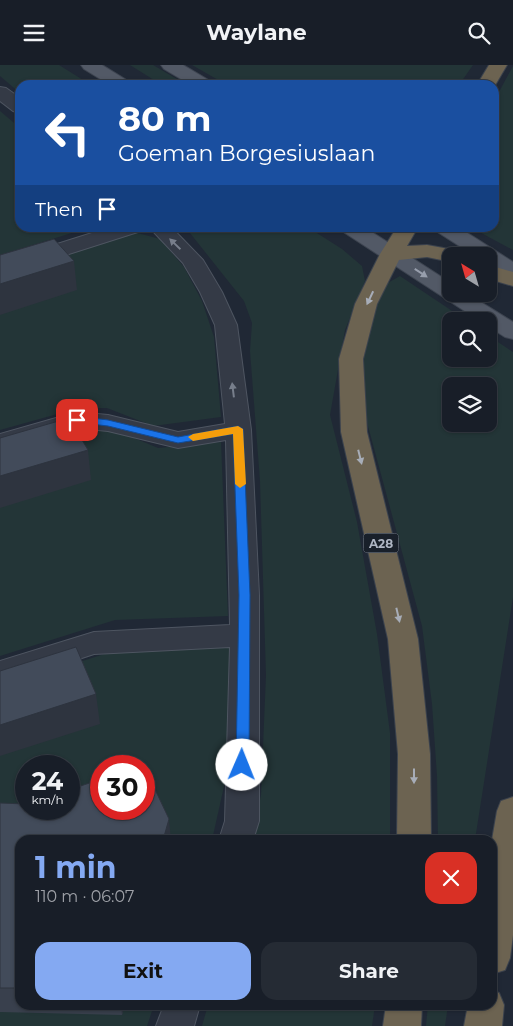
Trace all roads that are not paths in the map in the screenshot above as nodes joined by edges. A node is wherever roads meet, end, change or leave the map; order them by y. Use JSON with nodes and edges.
{"nodes":[{"id":1,"x":90,"y":65,"type":"edge"},
{"id":2,"x":170,"y":65,"type":"edge"},
{"id":3,"x":498,"y":65,"type":"edge"},
{"id":4,"x":114,"y":80,"type":"edge"},
{"id":5,"x":196,"y":80,"type":"edge"},
{"id":6,"x":489,"y":80,"type":"edge"},
{"id":7,"x":0,"y":91,"type":"edge"},
{"id":8,"x":15,"y":103,"type":"edge"},
{"id":9,"x":118,"y":232,"type":"edge"},
{"id":10,"x":164,"y":232,"type":"edge"},
{"id":11,"x":357,"y":232,"type":"edge"},
{"id":12,"x":405,"y":232,"type":"edge"},
{"id":13,"x":449,"y":232,"type":"edge"},
{"id":14,"x":467,"y":247,"type":"edge"},
{"id":15,"x":391,"y":254,"type":"junction"},
{"id":16,"x":442,"y":254,"type":"edge"},
{"id":17,"x":498,"y":267,"type":"edge"},
{"id":18,"x":0,"y":269,"type":"edge"},
{"id":19,"x":498,"y":270,"type":"edge"},
{"id":20,"x":513,"y":271,"type":"edge"},
{"id":21,"x":513,"y":279,"type":"edge"},
{"id":22,"x":442,"y":286,"type":"edge"},
{"id":23,"x":468,"y":303,"type":"edge"},
{"id":24,"x":513,"y":332,"type":"edge"},
{"id":25,"x":238,"y":429,"type":"junction"},
{"id":26,"x":0,"y":443,"type":"edge"},
{"id":27,"x":243,"y":635,"type":"junction"},
{"id":28,"x":0,"y":673,"type":"edge"},
{"id":29,"x":513,"y":811,"type":"edge"},
{"id":30,"x":238,"y":835,"type":"edge"},
{"id":31,"x":414,"y":835,"type":"edge"},
{"id":32,"x":497,"y":923,"type":"edge"},
{"id":33,"x":180,"y":1010,"type":"edge"},
{"id":34,"x":404,"y":1010,"type":"edge"},
{"id":35,"x":485,"y":1010,"type":"edge"},
{"id":36,"x":175,"y":1026,"type":"edge"},
{"id":37,"x":402,"y":1026,"type":"edge"},
{"id":38,"x":483,"y":1026,"type":"edge"}],
"edges":[{"from":1,"to":4,"type":"main road"},
{"from":2,"to":5,"type":"main road"},
{"from":3,"to":6,"type":"highway"},
{"from":7,"to":8,"type":"street"},
{"from":9,"to":18,"type":"street"},
{"from":25,"to":10,"type":"street","one_way":true},
{"from":11,"to":15,"type":"main road"},
{"from":12,"to":15,"type":"highway"},
{"from":13,"to":14,"type":"main road"},
{"from":15,"to":16,"type":"highway"},
{"from":15,"to":22,"type":"main road","one_way":true},
{"from":15,"to":31,"type":"highway","number":"A28","one_way":true},
{"from":17,"to":20,"type":"main road"},
{"from":19,"to":21,"type":"highway"},
{"from":23,"to":24,"type":"main road"},
{"from":25,"to":26,"type":"street"},
{"from":25,"to":27,"type":"street"},
{"from":27,"to":28,"type":"street"},
{"from":27,"to":30,"type":"street"},
{"from":29,"to":32,"type":"highway"},
{"from":33,"to":36,"type":"street"},
{"from":34,"to":37,"type":"highway"},
{"from":35,"to":38,"type":"highway"}]}
